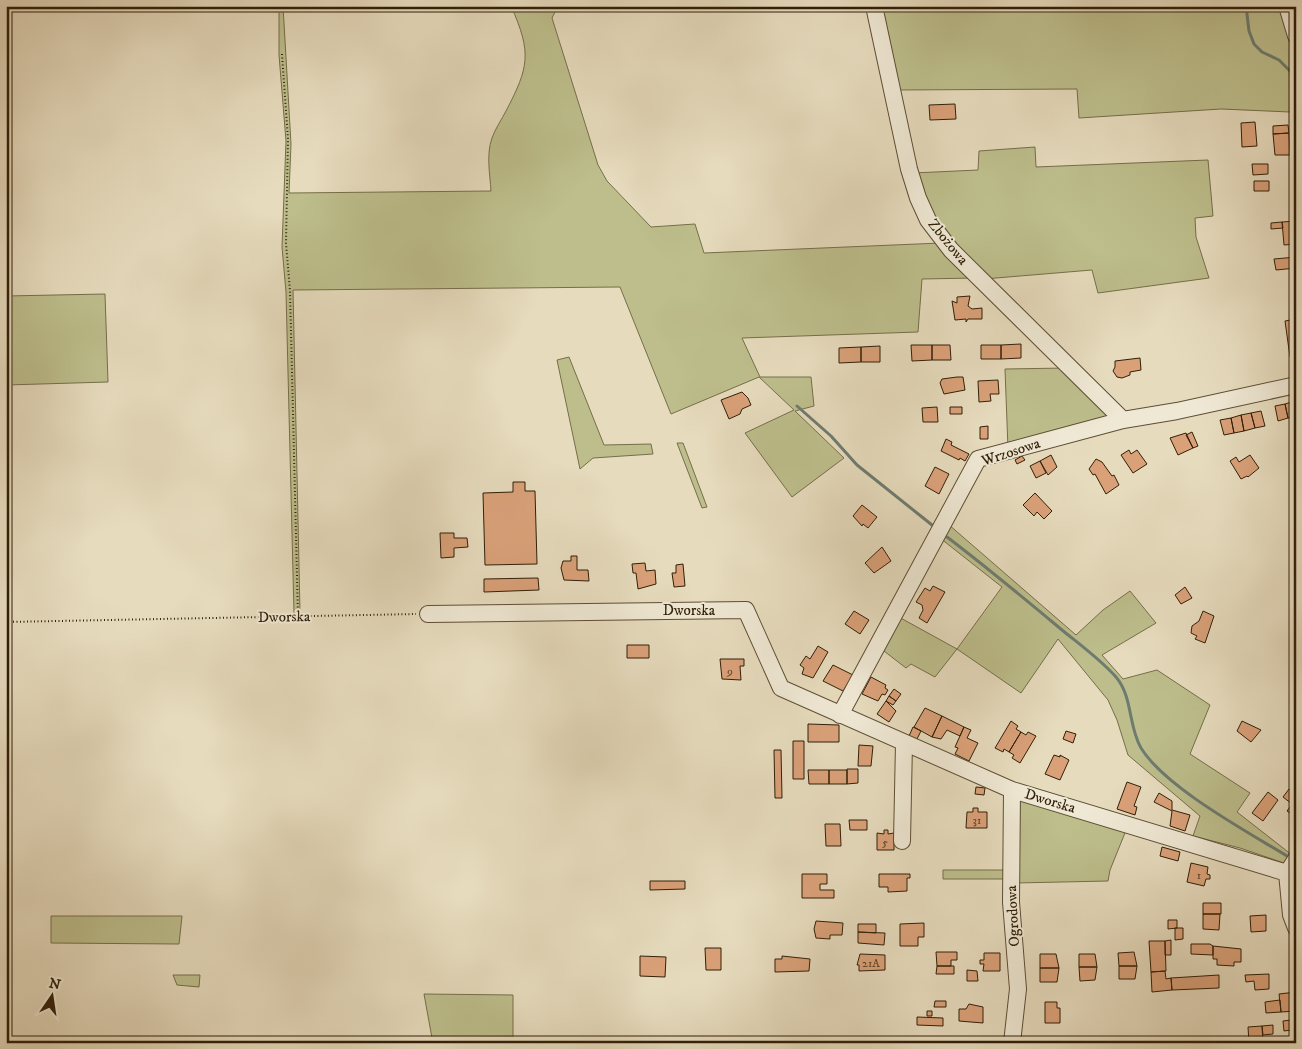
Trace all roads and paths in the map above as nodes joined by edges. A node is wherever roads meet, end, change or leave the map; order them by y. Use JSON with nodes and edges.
{"nodes":[{"id":1,"x":874,"y":6,"type":"edge"},
{"id":2,"x":1287,"y":6,"type":"edge"},
{"id":3,"x":1296,"y":36,"type":"edge"},
{"id":4,"x":282,"y":54,"type":"dead end"},
{"id":5,"x":1296,"y":385,"type":"edge"},
{"id":6,"x":1123,"y":420,"type":"junction"},
{"id":7,"x":428,"y":614,"type":"joint"},
{"id":8,"x":298,"y":617,"type":"junction"},
{"id":9,"x":6,"y":622,"type":"edge"},
{"id":10,"x":840,"y":715,"type":"junction"},
{"id":11,"x":904,"y":743,"type":"junction"},
{"id":12,"x":1012,"y":790,"type":"junction"},
{"id":13,"x":902,"y":841,"type":"dead end"},
{"id":14,"x":1291,"y":866,"type":"edge"},
{"id":15,"x":1296,"y":928,"type":"edge"},
{"id":16,"x":1012,"y":1043,"type":"edge"}],
"edges":[{"from":1,"to":6,"type":"street","name":"Zbożowa"},
{"from":2,"to":3,"type":"street"},
{"from":4,"to":8,"type":"path"},
{"from":5,"to":6,"type":"street","name":"Wrzosowa"},
{"from":6,"to":10,"type":"street","name":"Wrzosowa"},
{"from":7,"to":8,"type":"path","name":"Dworska"},
{"from":7,"to":10,"type":"street","name":"Dworska"},
{"from":8,"to":9,"type":"path","name":"Dworska"},
{"from":10,"to":11,"type":"street","name":"Dworska"},
{"from":11,"to":12,"type":"street","name":"Dworska"},
{"from":11,"to":13,"type":"street"},
{"from":12,"to":14,"type":"street","name":"Dworska"},
{"from":12,"to":16,"type":"street","name":"Ogrodowa"},
{"from":14,"to":15,"type":"street"}]}
